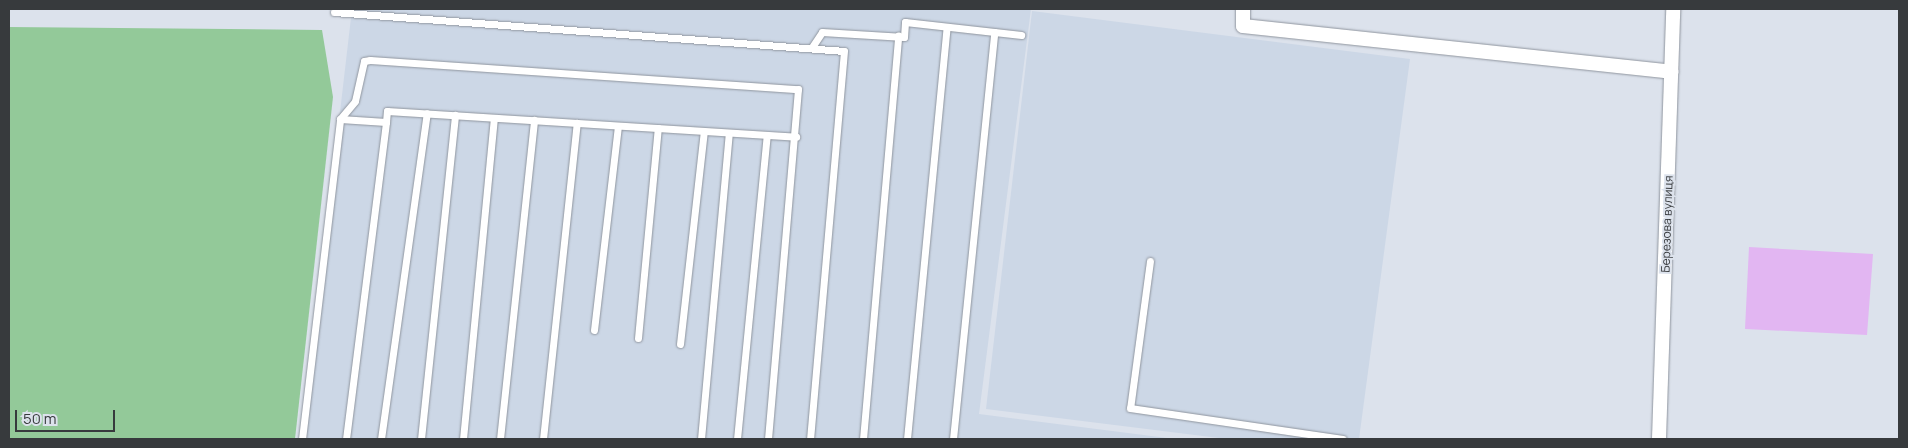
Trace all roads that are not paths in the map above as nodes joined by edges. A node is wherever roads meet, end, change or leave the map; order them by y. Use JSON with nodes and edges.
{"nodes":[{"id":1,"x":1243,"y":9,"type":"edge"},
{"id":2,"x":1673,"y":9,"type":"edge"},
{"id":3,"x":334,"y":12,"type":"dead end"},
{"id":4,"x":947,"y":27,"type":"junction"},
{"id":5,"x":994,"y":32,"type":"junction"},
{"id":6,"x":1021,"y":35,"type":"dead end"},
{"id":7,"x":898,"y":36,"type":"junction"},
{"id":8,"x":812,"y":47,"type":"junction"},
{"id":9,"x":1672,"y":72,"type":"junction"},
{"id":10,"x":427,"y":113,"type":"junction"},
{"id":11,"x":455,"y":115,"type":"junction"},
{"id":12,"x":494,"y":118,"type":"junction"},
{"id":13,"x":340,"y":119,"type":"junction"},
{"id":14,"x":534,"y":120,"type":"junction"},
{"id":15,"x":386,"y":122,"type":"junction"},
{"id":16,"x":577,"y":123,"type":"junction"},
{"id":17,"x":618,"y":126,"type":"junction"},
{"id":18,"x":658,"y":128,"type":"junction"},
{"id":19,"x":704,"y":131,"type":"junction"},
{"id":20,"x":729,"y":133,"type":"junction"},
{"id":21,"x":767,"y":135,"type":"junction"},
{"id":22,"x":796,"y":137,"type":"junction"},
{"id":23,"x":1150,"y":261,"type":"dead end"},
{"id":24,"x":594,"y":330,"type":"dead end"},
{"id":25,"x":638,"y":338,"type":"dead end"},
{"id":26,"x":680,"y":344,"type":"dead end"},
{"id":27,"x":302,"y":439,"type":"edge"},
{"id":28,"x":346,"y":439,"type":"edge"},
{"id":29,"x":381,"y":439,"type":"edge"},
{"id":30,"x":421,"y":439,"type":"edge"},
{"id":31,"x":462,"y":439,"type":"edge"},
{"id":32,"x":500,"y":439,"type":"edge"},
{"id":33,"x":543,"y":439,"type":"edge"},
{"id":34,"x":701,"y":439,"type":"edge"},
{"id":35,"x":737,"y":439,"type":"edge"},
{"id":36,"x":768,"y":439,"type":"edge"},
{"id":37,"x":810,"y":439,"type":"edge"},
{"id":38,"x":863,"y":439,"type":"edge"},
{"id":39,"x":907,"y":439,"type":"edge"},
{"id":40,"x":952,"y":439,"type":"edge"},
{"id":41,"x":1343,"y":439,"type":"edge"},
{"id":42,"x":1659,"y":439,"type":"edge"}],
"edges":[{"from":1,"to":9,"type":"street"},
{"from":2,"to":9,"type":"street","name":"Березова вулиця"},
{"from":3,"to":8,"type":"lane"},
{"from":4,"to":5,"type":"lane"},
{"from":4,"to":7,"type":"lane"},
{"from":4,"to":39,"type":"lane"},
{"from":5,"to":6,"type":"lane"},
{"from":5,"to":40,"type":"lane"},
{"from":7,"to":8,"type":"lane"},
{"from":7,"to":38,"type":"lane"},
{"from":8,"to":37,"type":"lane"},
{"from":9,"to":42,"type":"street","name":"Березова вулиця"},
{"from":10,"to":11,"type":"lane"},
{"from":10,"to":15,"type":"lane"},
{"from":10,"to":29,"type":"lane"},
{"from":11,"to":12,"type":"lane"},
{"from":11,"to":30,"type":"lane"},
{"from":12,"to":14,"type":"lane"},
{"from":12,"to":31,"type":"lane"},
{"from":13,"to":15,"type":"lane"},
{"from":13,"to":22,"type":"lane"},
{"from":13,"to":27,"type":"lane"},
{"from":14,"to":16,"type":"lane"},
{"from":14,"to":32,"type":"lane"},
{"from":15,"to":28,"type":"lane"},
{"from":16,"to":17,"type":"lane"},
{"from":16,"to":33,"type":"lane"},
{"from":17,"to":18,"type":"lane"},
{"from":17,"to":24,"type":"lane"},
{"from":18,"to":19,"type":"lane"},
{"from":18,"to":25,"type":"lane"},
{"from":19,"to":20,"type":"lane"},
{"from":19,"to":26,"type":"lane"},
{"from":20,"to":21,"type":"lane"},
{"from":20,"to":34,"type":"lane"},
{"from":21,"to":22,"type":"lane"},
{"from":21,"to":35,"type":"lane"},
{"from":22,"to":36,"type":"lane"},
{"from":23,"to":41,"type":"lane"}]}
